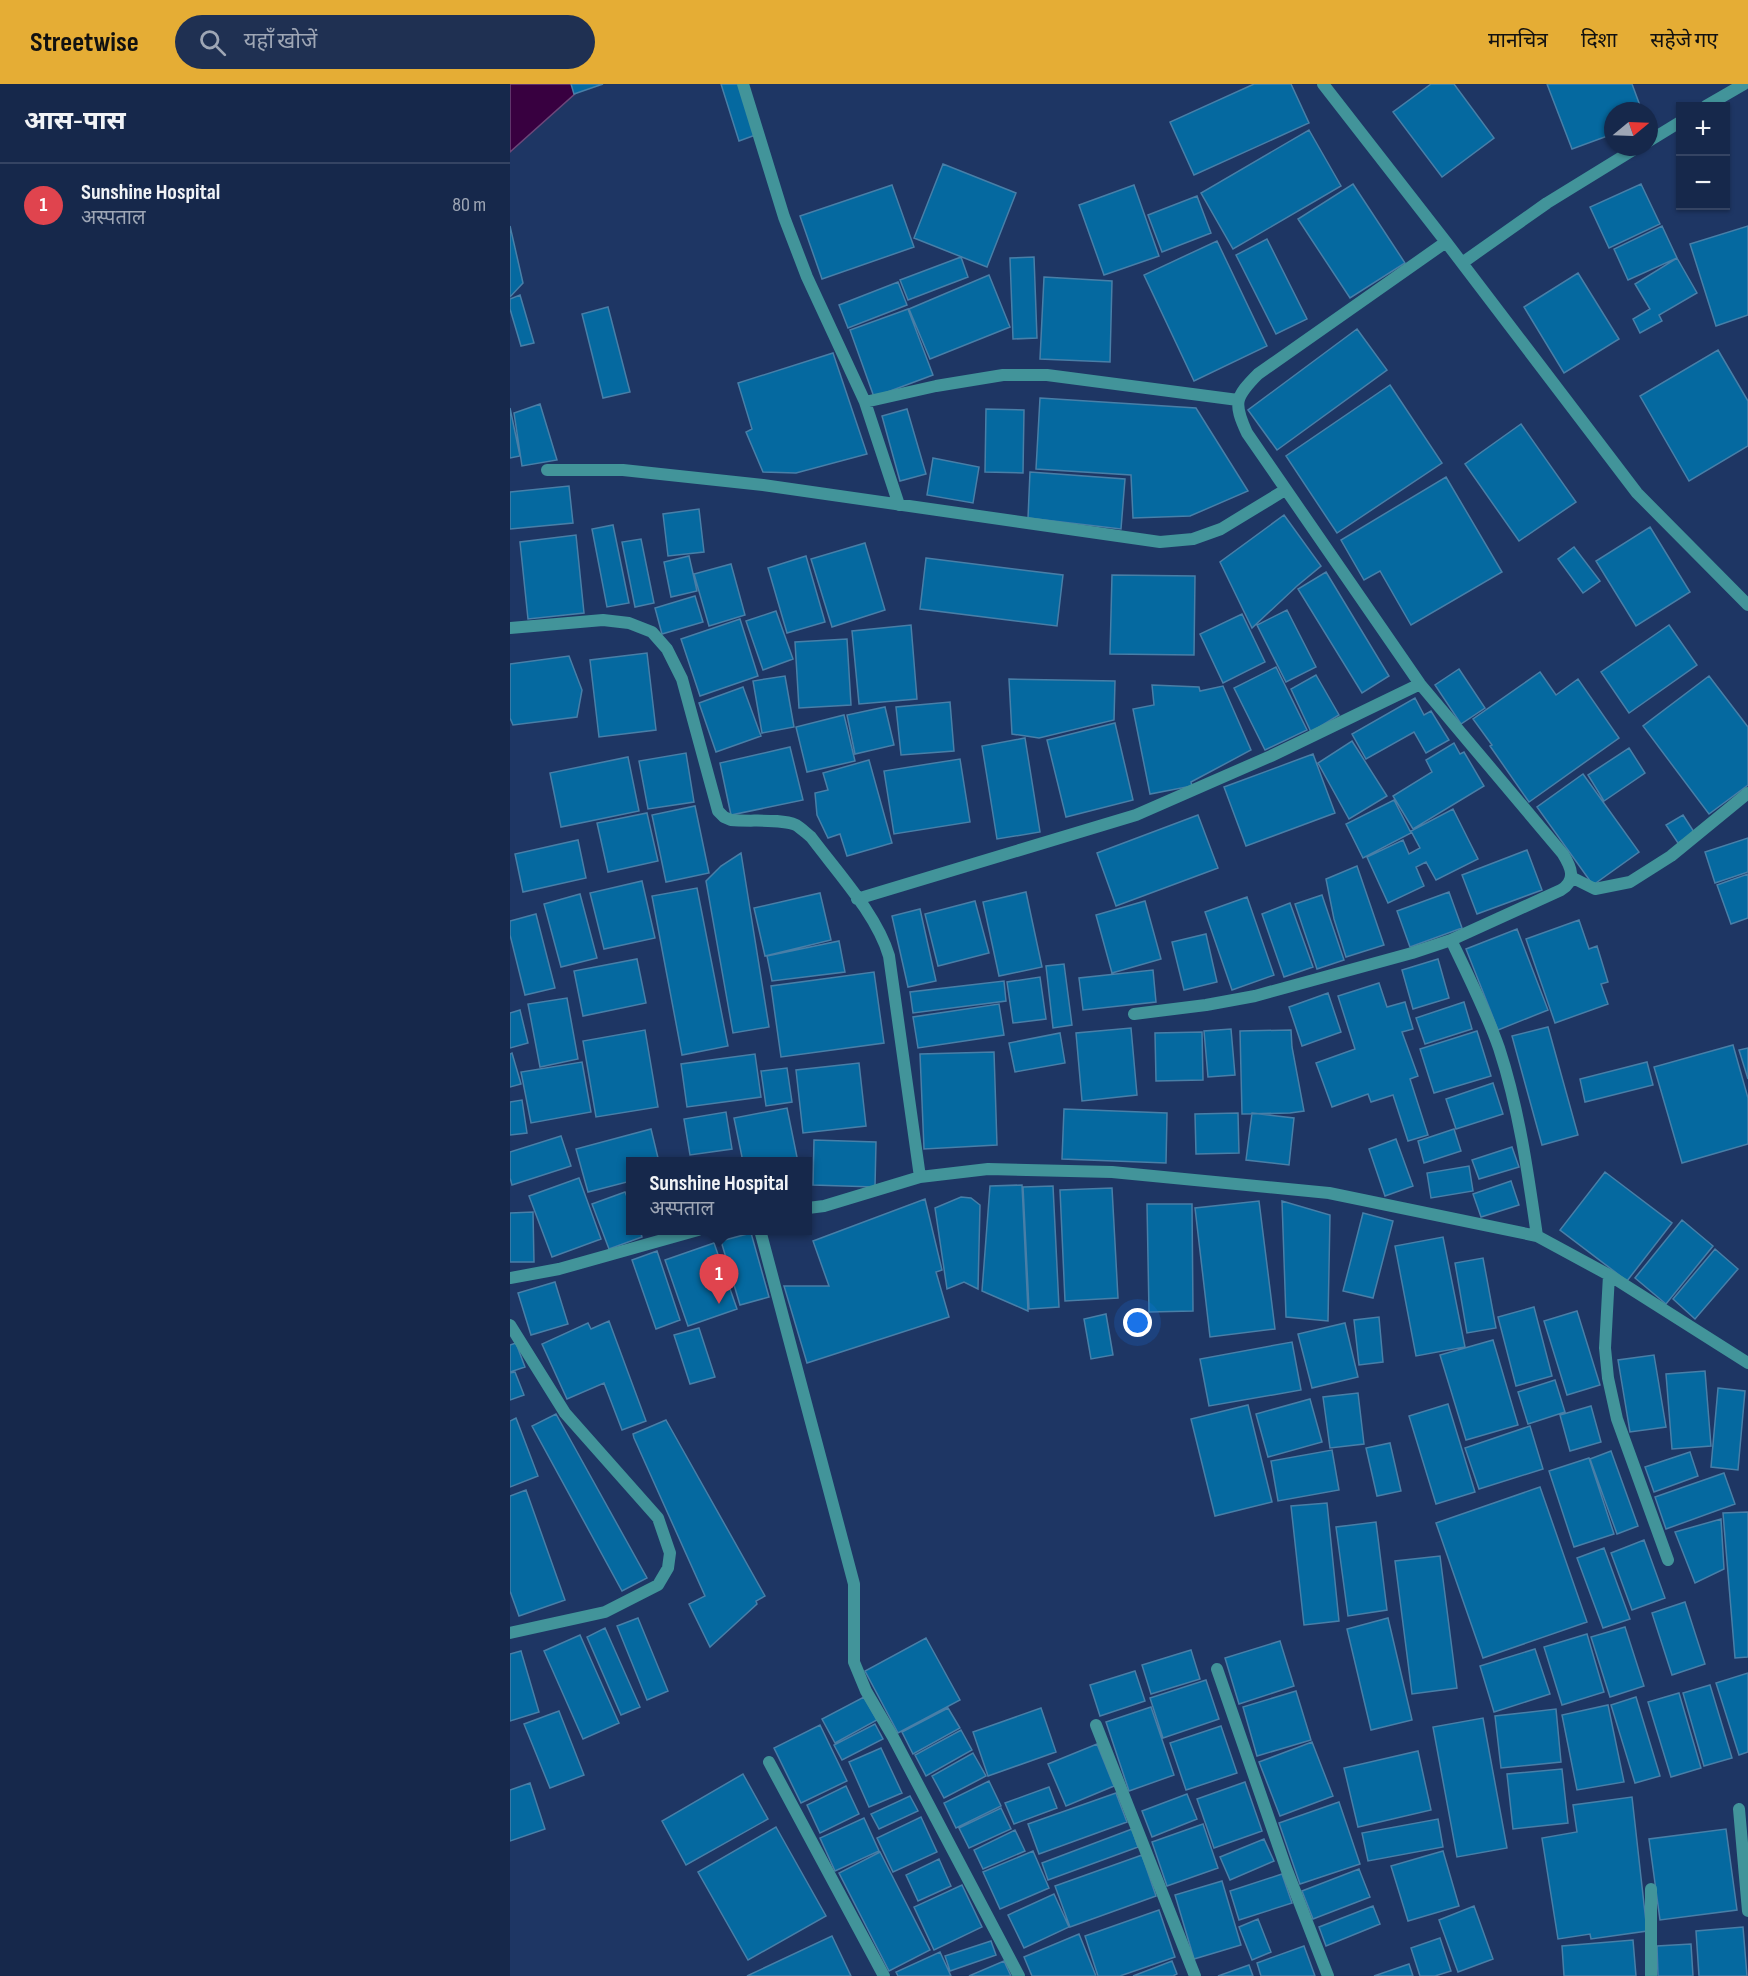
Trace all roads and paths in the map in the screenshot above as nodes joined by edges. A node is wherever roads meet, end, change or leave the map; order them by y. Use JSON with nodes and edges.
{"nodes":[{"id":1,"x":743,"y":84,"type":"edge"},
{"id":2,"x":1323,"y":84,"type":"edge"},
{"id":3,"x":1744,"y":84,"type":"edge"},
{"id":4,"x":1713,"y":102,"type":"edge"},
{"id":5,"x":1676,"y":124,"type":"edge"},
{"id":6,"x":1658,"y":135,"type":"edge"},
{"id":7,"x":1623,"y":156,"type":"edge"},
{"id":8,"x":1446,"y":242,"type":"junction"},
{"id":9,"x":1462,"y":263,"type":"junction"},
{"id":10,"x":1238,"y":400,"type":"junction"},
{"id":11,"x":865,"y":402,"type":"junction"},
{"id":12,"x":547,"y":470,"type":"dead end"},
{"id":13,"x":1286,"y":490,"type":"junction"},
{"id":14,"x":899,"y":505,"type":"junction"},
{"id":15,"x":1748,"y":606,"type":"edge"},
{"id":16,"x":510,"y":628,"type":"edge"},
{"id":17,"x":1420,"y":684,"type":"junction"},
{"id":18,"x":1748,"y":793,"type":"edge"},
{"id":19,"x":1571,"y":877,"type":"junction"},
{"id":20,"x":857,"y":899,"type":"junction"},
{"id":21,"x":1451,"y":940,"type":"junction"},
{"id":22,"x":1134,"y":1014,"type":"dead end"},
{"id":23,"x":920,"y":1177,"type":"junction"},
{"id":24,"x":812,"y":1207,"type":"edge"},
{"id":25,"x":680,"y":1235,"type":"edge"},
{"id":26,"x":761,"y":1235,"type":"edge"},
{"id":27,"x":1537,"y":1236,"type":"junction"},
{"id":28,"x":1609,"y":1275,"type":"junction"},
{"id":29,"x":510,"y":1278,"type":"edge"},
{"id":30,"x":510,"y":1325,"type":"edge"},
{"id":31,"x":1748,"y":1363,"type":"edge"},
{"id":32,"x":1668,"y":1560,"type":"dead end"},
{"id":33,"x":510,"y":1633,"type":"edge"},
{"id":34,"x":1217,"y":1669,"type":"dead end"},
{"id":35,"x":1096,"y":1725,"type":"dead end"},
{"id":36,"x":769,"y":1762,"type":"dead end"},
{"id":37,"x":1739,"y":1809,"type":"dead end"},
{"id":38,"x":1651,"y":1889,"type":"dead end"},
{"id":39,"x":1748,"y":1911,"type":"edge"},
{"id":40,"x":884,"y":1976,"type":"edge"},
{"id":41,"x":1019,"y":1976,"type":"edge"},
{"id":42,"x":1195,"y":1976,"type":"edge"},
{"id":43,"x":1328,"y":1976,"type":"edge"},
{"id":44,"x":1651,"y":1976,"type":"edge"}],
"edges":[{"from":1,"to":11,"type":"street"},
{"from":2,"to":8,"type":"street"},
{"from":3,"to":4,"type":"street"},
{"from":5,"to":6,"type":"street"},
{"from":7,"to":9,"type":"street"},
{"from":8,"to":9,"type":"street"},
{"from":8,"to":10,"type":"street"},
{"from":9,"to":15,"type":"street"},
{"from":10,"to":11,"type":"street"},
{"from":10,"to":13,"type":"street"},
{"from":11,"to":14,"type":"street"},
{"from":12,"to":14,"type":"street"},
{"from":13,"to":14,"type":"street"},
{"from":13,"to":17,"type":"street"},
{"from":16,"to":20,"type":"street"},
{"from":17,"to":19,"type":"street"},
{"from":17,"to":20,"type":"street"},
{"from":18,"to":19,"type":"street"},
{"from":19,"to":21,"type":"street"},
{"from":20,"to":23,"type":"street"},
{"from":21,"to":22,"type":"street"},
{"from":21,"to":27,"type":"street"},
{"from":23,"to":24,"type":"street"},
{"from":23,"to":27,"type":"street"},
{"from":25,"to":29,"type":"street"},
{"from":26,"to":41,"type":"street"},
{"from":27,"to":28,"type":"street"},
{"from":28,"to":31,"type":"street"},
{"from":28,"to":32,"type":"street"},
{"from":30,"to":33,"type":"street"},
{"from":34,"to":43,"type":"street"},
{"from":35,"to":42,"type":"street"},
{"from":36,"to":40,"type":"street"},
{"from":37,"to":39,"type":"street"},
{"from":38,"to":44,"type":"street"}]}
